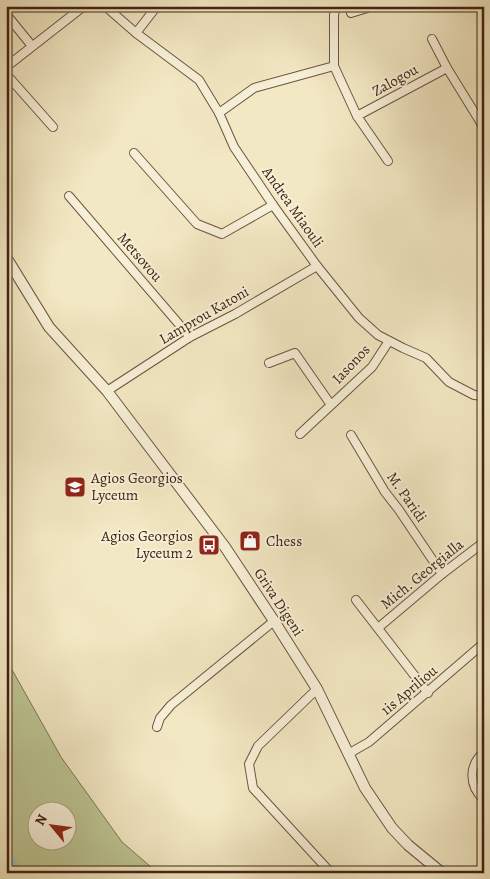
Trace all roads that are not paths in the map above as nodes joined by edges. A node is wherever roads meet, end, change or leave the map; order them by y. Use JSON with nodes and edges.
{"nodes":[{"id":1,"x":84,"y":6,"type":"edge"},
{"id":2,"x":105,"y":6,"type":"edge"},
{"id":3,"x":157,"y":6,"type":"edge"},
{"id":4,"x":336,"y":6,"type":"edge"},
{"id":5,"x":374,"y":6,"type":"edge"},
{"id":6,"x":350,"y":13,"type":"dead end"},
{"id":7,"x":6,"y":14,"type":"edge"},
{"id":8,"x":136,"y":33,"type":"junction"},
{"id":9,"x":432,"y":39,"type":"dead end"},
{"id":10,"x":32,"y":46,"type":"junction"},
{"id":11,"x":334,"y":66,"type":"junction"},
{"id":12,"x":6,"y":67,"type":"edge"},
{"id":13,"x":446,"y":68,"type":"junction"},
{"id":14,"x":6,"y":74,"type":"edge"},
{"id":15,"x":219,"y":113,"type":"junction"},
{"id":16,"x":358,"y":116,"type":"junction"},
{"id":17,"x":53,"y":127,"type":"dead end"},
{"id":18,"x":484,"y":128,"type":"edge"},
{"id":19,"x":134,"y":153,"type":"dead end"},
{"id":20,"x":388,"y":161,"type":"dead end"},
{"id":21,"x":69,"y":196,"type":"dead end"},
{"id":22,"x":273,"y":205,"type":"junction"},
{"id":23,"x":6,"y":257,"type":"edge"},
{"id":24,"x":317,"y":266,"type":"junction"},
{"id":25,"x":190,"y":337,"type":"junction"},
{"id":26,"x":389,"y":341,"type":"junction"},
{"id":27,"x":270,"y":363,"type":"dead end"},
{"id":28,"x":107,"y":391,"type":"junction"},
{"id":29,"x":484,"y":396,"type":"edge"},
{"id":30,"x":331,"y":405,"type":"junction"},
{"id":31,"x":300,"y":434,"type":"dead end"},
{"id":32,"x":350,"y":434,"type":"dead end"},
{"id":33,"x":484,"y":542,"type":"edge"},
{"id":34,"x":442,"y":574,"type":"junction"},
{"id":35,"x":356,"y":600,"type":"dead end"},
{"id":36,"x":274,"y":621,"type":"junction"},
{"id":37,"x":378,"y":628,"type":"junction"},
{"id":38,"x":484,"y":643,"type":"edge"},
{"id":39,"x":316,"y":689,"type":"junction"},
{"id":40,"x":428,"y":693,"type":"junction"},
{"id":41,"x":157,"y":727,"type":"dead end"},
{"id":42,"x":484,"y":752,"type":"edge"},
{"id":43,"x":348,"y":754,"type":"junction"},
{"id":44,"x":484,"y":800,"type":"edge"},
{"id":45,"x":331,"y":873,"type":"edge"},
{"id":46,"x":442,"y":873,"type":"edge"}],
"edges":[{"from":1,"to":10,"type":"street"},
{"from":2,"to":8,"type":"street","name":"Andrea Miaouli"},
{"from":3,"to":8,"type":"street"},
{"from":4,"to":11,"type":"street"},
{"from":5,"to":6,"type":"street"},
{"from":7,"to":10,"type":"street"},
{"from":8,"to":15,"type":"street","name":"Andrea Miaouli"},
{"from":9,"to":13,"type":"street"},
{"from":10,"to":12,"type":"street"},
{"from":11,"to":15,"type":"street"},
{"from":11,"to":16,"type":"street"},
{"from":13,"to":16,"type":"street","name":"Zalogou"},
{"from":13,"to":18,"type":"street"},
{"from":14,"to":17,"type":"street"},
{"from":15,"to":22,"type":"street","name":"Andrea Miaouli"},
{"from":16,"to":20,"type":"street"},
{"from":19,"to":22,"type":"street"},
{"from":21,"to":25,"type":"street","name":"Metsovou"},
{"from":22,"to":24,"type":"street","name":"Andrea Miaouli"},
{"from":23,"to":28,"type":"street","name":"Griva Digeni"},
{"from":24,"to":25,"type":"street","name":"Lamprou Katoni"},
{"from":24,"to":26,"type":"street","name":"Andrea Miaouli"},
{"from":25,"to":28,"type":"street","name":"Lamprou Katoni"},
{"from":26,"to":29,"type":"street","name":"Andrea Miaouli"},
{"from":26,"to":30,"type":"street","name":"Iasonos"},
{"from":27,"to":30,"type":"street","name":"Iasonos"},
{"from":28,"to":36,"type":"street","name":"Griva Digeni"},
{"from":30,"to":31,"type":"street","name":"Iasonos"},
{"from":32,"to":34,"type":"street","name":"M. Paridi"},
{"from":33,"to":34,"type":"street","name":"Mich. Georgialla"},
{"from":34,"to":37,"type":"street","name":"Mich. Georgialla"},
{"from":35,"to":37,"type":"street"},
{"from":36,"to":39,"type":"street","name":"Griva Digeni"},
{"from":36,"to":41,"type":"street"},
{"from":37,"to":40,"type":"street"},
{"from":38,"to":40,"type":"street","name":"1is Apriliou"},
{"from":39,"to":43,"type":"street","name":"Griva Digeni"},
{"from":39,"to":45,"type":"street"},
{"from":40,"to":43,"type":"street","name":"1is Apriliou"},
{"from":42,"to":44,"type":"street"},
{"from":43,"to":46,"type":"street","name":"Griva Digeni"}]}
